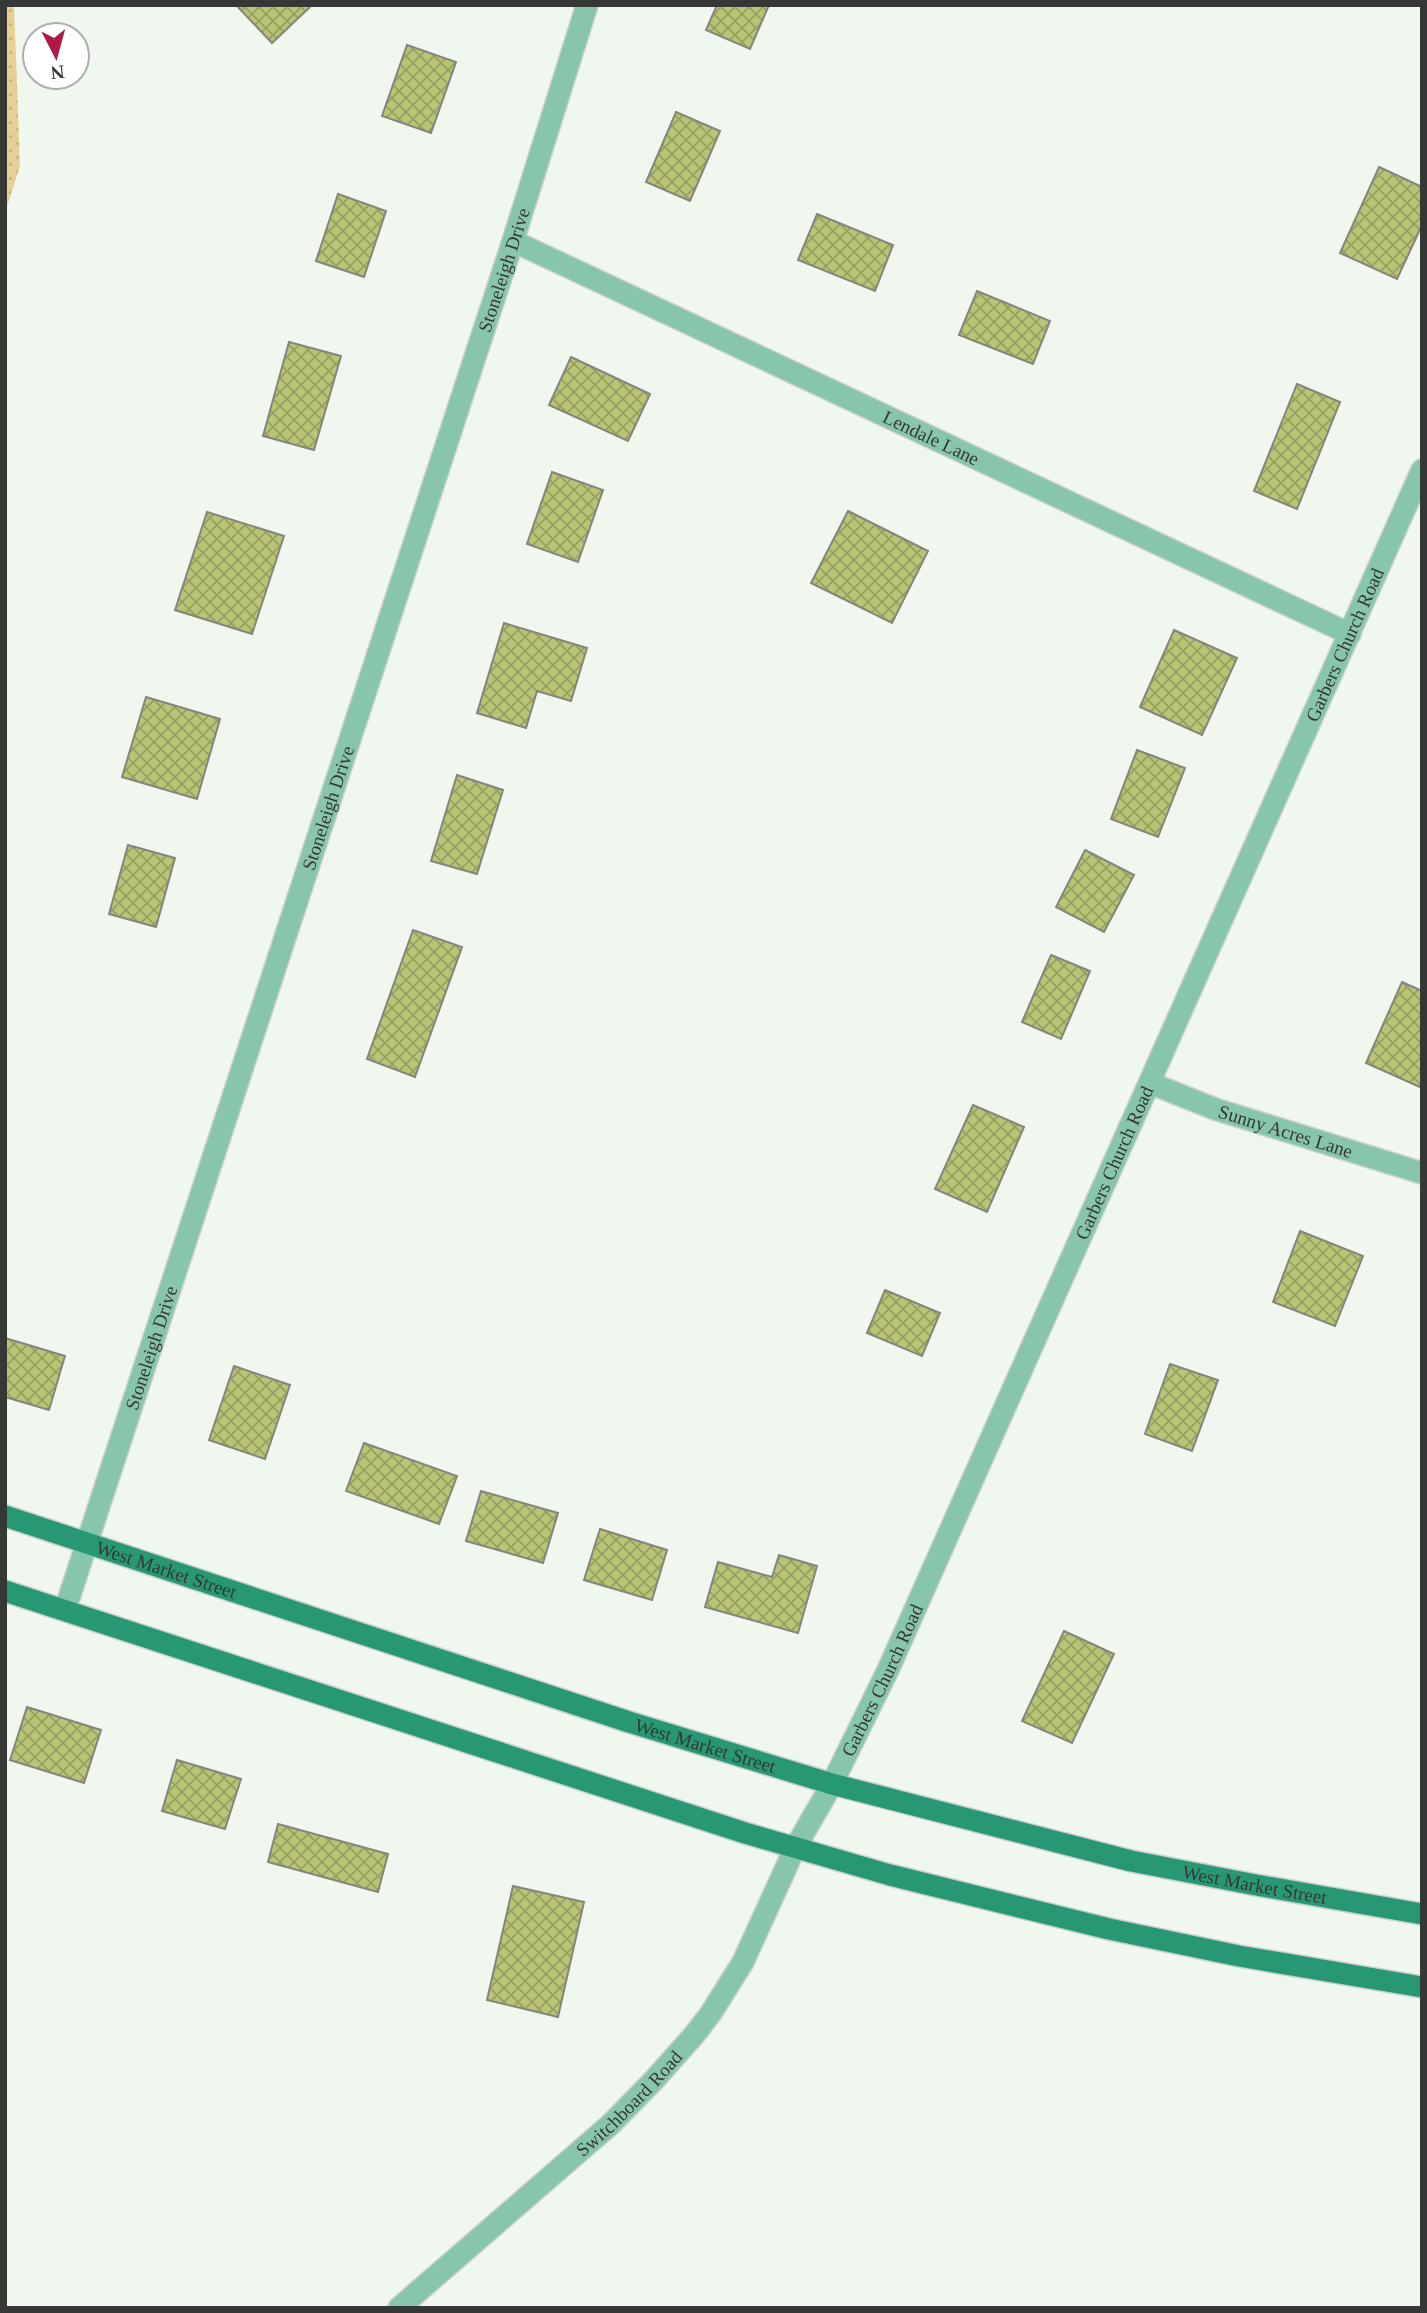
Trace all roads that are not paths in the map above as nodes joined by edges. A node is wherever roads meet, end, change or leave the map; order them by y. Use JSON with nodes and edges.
{"nodes":[{"id":1,"x":584,"y":6,"type":"edge"},
{"id":2,"x":513,"y":241,"type":"junction"},
{"id":3,"x":1422,"y":470,"type":"edge"},
{"id":4,"x":1350,"y":634,"type":"junction"},
{"id":5,"x":1150,"y":1083,"type":"junction"},
{"id":6,"x":1422,"y":1173,"type":"edge"},
{"id":7,"x":5,"y":1516,"type":"edge"},
{"id":8,"x":88,"y":1543,"type":"junction"},
{"id":9,"x":5,"y":1591,"type":"edge"},
{"id":10,"x":65,"y":1610,"type":"junction"},
{"id":11,"x":832,"y":1784,"type":"junction"},
{"id":12,"x":795,"y":1848,"type":"junction"},
{"id":13,"x":1422,"y":1914,"type":"edge"},
{"id":14,"x":1422,"y":1987,"type":"edge"},
{"id":15,"x":399,"y":2308,"type":"edge"}],
"edges":[{"from":1,"to":2,"type":"street","name":"Stoneleigh Drive"},
{"from":2,"to":4,"type":"street","name":"Lendale Lane"},
{"from":2,"to":8,"type":"street","name":"Stoneleigh Drive"},
{"from":3,"to":4,"type":"street","name":"Garbers Church Road"},
{"from":4,"to":5,"type":"street","name":"Garbers Church Road"},
{"from":5,"to":6,"type":"street","name":"Sunny Acres Lane"},
{"from":5,"to":11,"type":"street","name":"Garbers Church Road"},
{"from":7,"to":8,"type":"main road","name":"West Market Street"},
{"from":8,"to":10,"type":"street","name":"Stoneleigh Drive"},
{"from":8,"to":11,"type":"main road","name":"West Market Street"},
{"from":9,"to":10,"type":"main road"},
{"from":10,"to":12,"type":"main road"},
{"from":11,"to":12,"type":"street","name":"Garbers Church Road"},
{"from":11,"to":13,"type":"main road","name":"West Market Street"},
{"from":12,"to":14,"type":"main road"},
{"from":12,"to":15,"type":"street","name":"Switchboard Road"}]}
